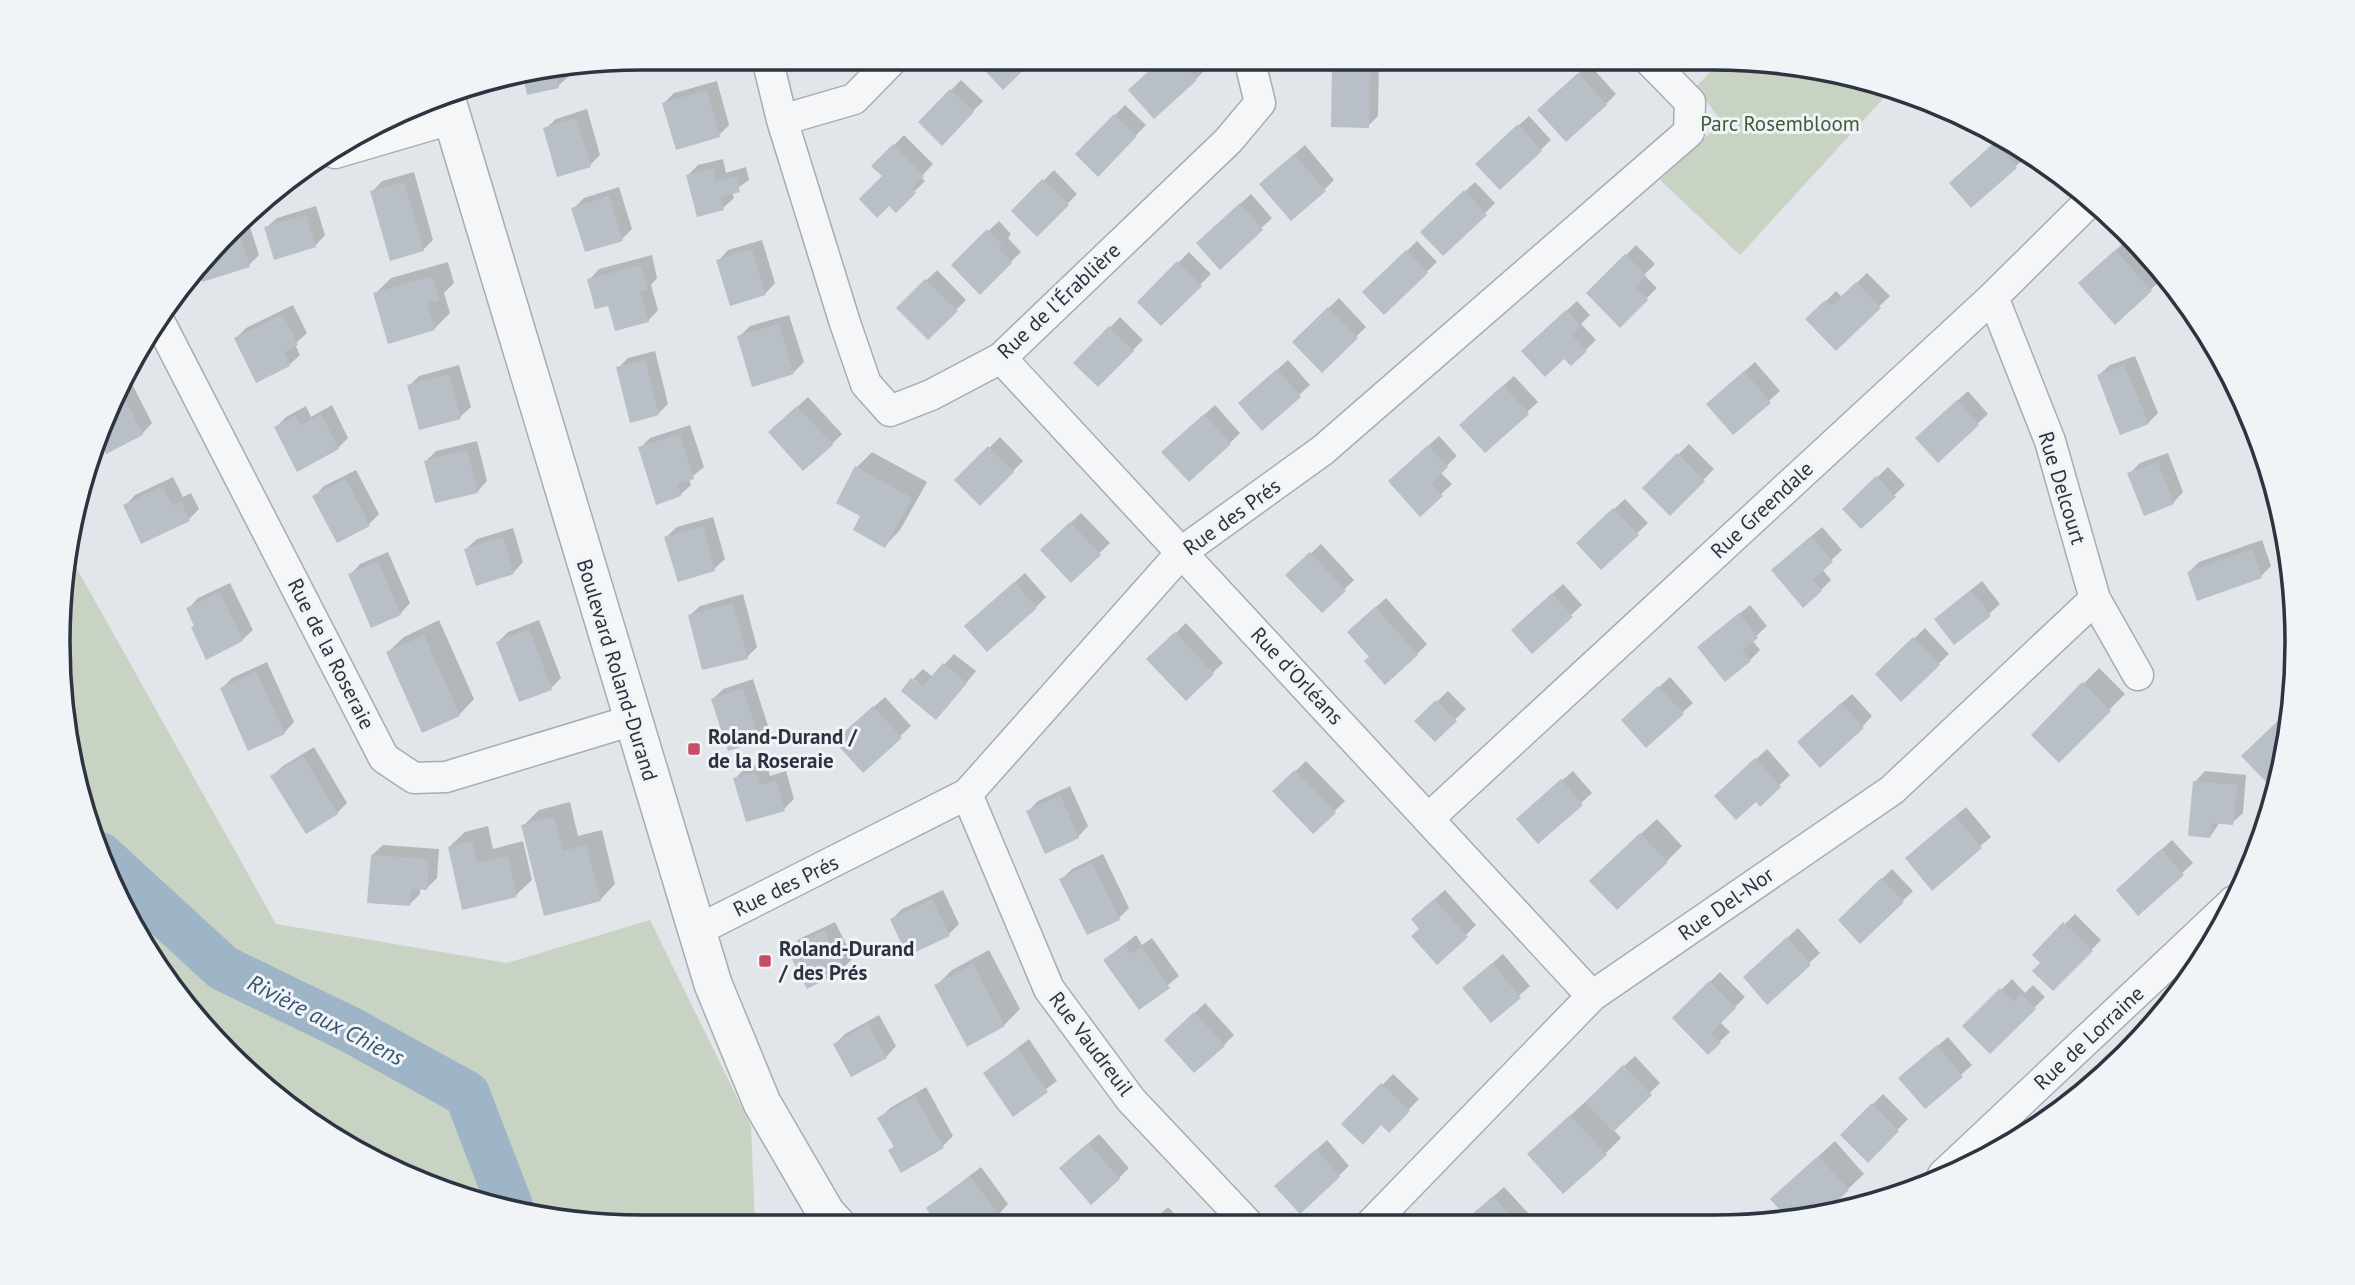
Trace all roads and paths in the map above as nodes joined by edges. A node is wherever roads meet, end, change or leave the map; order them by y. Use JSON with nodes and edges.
{"nodes":[{"id":1,"x":770,"y":70,"type":"edge"},
{"id":2,"x":882,"y":70,"type":"edge"},
{"id":3,"x":1252,"y":70,"type":"edge"},
{"id":4,"x":1659,"y":70,"type":"edge"},
{"id":5,"x":448,"y":107,"type":"edge"},
{"id":6,"x":782,"y":120,"type":"junction"},
{"id":7,"x":374,"y":137,"type":"edge"},
{"id":8,"x":2084,"y":207,"type":"edge"},
{"id":9,"x":1993,"y":297,"type":"junction"},
{"id":10,"x":163,"y":329,"type":"edge"},
{"id":11,"x":1001,"y":358,"type":"junction"},
{"id":12,"x":1182,"y":551,"type":"junction"},
{"id":13,"x":2095,"y":599,"type":"junction"},
{"id":14,"x":2138,"y":675,"type":"dead end"},
{"id":15,"x":633,"y":720,"type":"junction"},
{"id":16,"x":967,"y":794,"type":"junction"},
{"id":17,"x":1428,"y":819,"type":"junction"},
{"id":18,"x":2212,"y":922,"type":"edge"},
{"id":19,"x":696,"y":930,"type":"junction"},
{"id":20,"x":1592,"y":996,"type":"junction"},
{"id":21,"x":1961,"y":1158,"type":"edge"},
{"id":22,"x":828,"y":1215,"type":"edge"},
{"id":23,"x":1240,"y":1215,"type":"edge"},
{"id":24,"x":1380,"y":1215,"type":"edge"}],
"edges":[{"from":1,"to":6,"type":"street","name":"Rue de l'Érablière"},
{"from":2,"to":6,"type":"street"},
{"from":3,"to":11,"type":"street","name":"Rue de l'Érablière"},
{"from":4,"to":12,"type":"street","name":"Rue des Prés"},
{"from":5,"to":7,"type":"street"},
{"from":5,"to":15,"type":"street","name":"Boulevard Roland-Durand"},
{"from":6,"to":11,"type":"street","name":"Rue de l'Érablière"},
{"from":8,"to":9,"type":"street","name":"Rue Greendale"},
{"from":9,"to":13,"type":"street","name":"Rue Delcourt"},
{"from":9,"to":17,"type":"street","name":"Rue Greendale"},
{"from":10,"to":15,"type":"street","name":"Rue de la Roseraie"},
{"from":11,"to":12,"type":"street","name":"Rue d'Orléans"},
{"from":12,"to":16,"type":"street","name":"Rue des Prés"},
{"from":12,"to":17,"type":"street","name":"Rue d'Orléans"},
{"from":13,"to":14,"type":"street","name":"Rue Delcourt"},
{"from":13,"to":20,"type":"street","name":"Rue Del-Nor"},
{"from":15,"to":19,"type":"street","name":"Boulevard Roland-Durand"},
{"from":16,"to":19,"type":"street","name":"Rue des Prés"},
{"from":16,"to":23,"type":"street","name":"Rue Vaudreuil"},
{"from":17,"to":20,"type":"street","name":"Rue d'Orléans"},
{"from":18,"to":21,"type":"street","name":"Rue de Lorraine"},
{"from":19,"to":22,"type":"street","name":"Boulevard Roland-Durand"},
{"from":20,"to":24,"type":"street","name":"Rue Del-Nor"}]}
